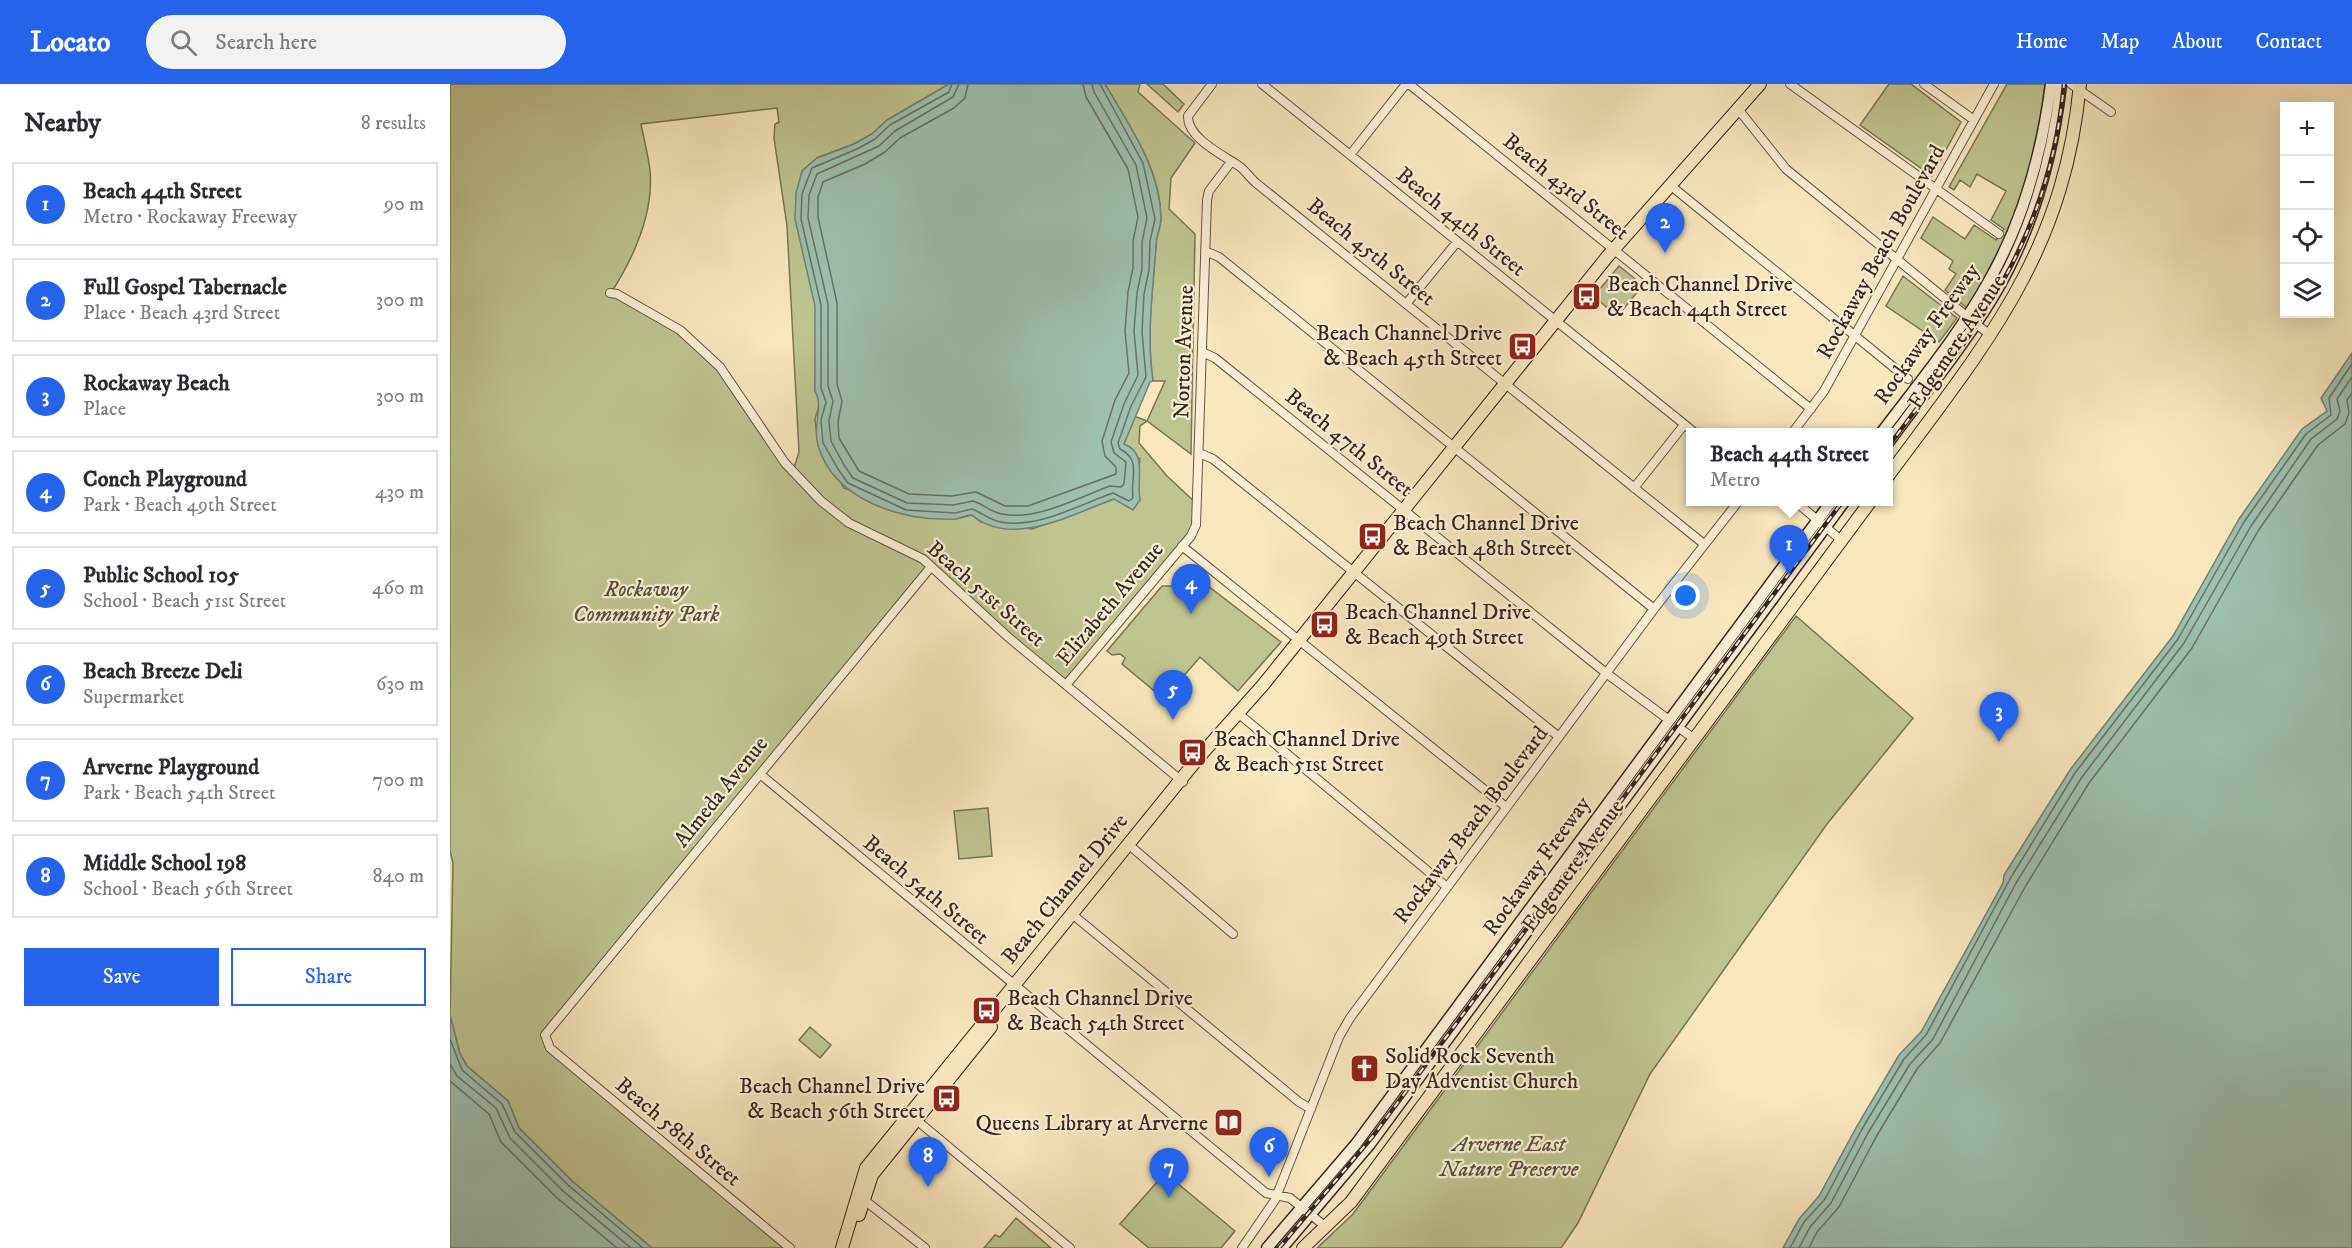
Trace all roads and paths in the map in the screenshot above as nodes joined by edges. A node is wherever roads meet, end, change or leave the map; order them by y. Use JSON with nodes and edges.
{"nodes":[{"id":1,"x":1212,"y":84,"type":"edge"},
{"id":2,"x":1262,"y":84,"type":"edge"},
{"id":3,"x":1408,"y":84,"type":"edge"},
{"id":4,"x":1760,"y":84,"type":"edge"},
{"id":5,"x":1790,"y":84,"type":"edge"},
{"id":6,"x":1924,"y":84,"type":"edge"},
{"id":7,"x":1994,"y":84,"type":"edge"},
{"id":8,"x":2051,"y":84,"type":"edge"},
{"id":9,"x":2061,"y":84,"type":"edge"},
{"id":10,"x":2077,"y":86,"type":"edge"},
{"id":11,"x":1738,"y":109,"type":"junction"},
{"id":12,"x":2111,"y":112,"type":"dead end"},
{"id":13,"x":1974,"y":120,"type":"junction"},
{"id":14,"x":1350,"y":155,"type":"junction"},
{"id":15,"x":1231,"y":162,"type":"junction"},
{"id":16,"x":1670,"y":185,"type":"junction"},
{"id":17,"x":1936,"y":189,"type":"junction"},
{"id":18,"x":1999,"y":234,"type":"dead end"},
{"id":19,"x":1457,"y":242,"type":"junction"},
{"id":20,"x":1613,"y":249,"type":"junction"},
{"id":21,"x":1205,"y":251,"type":"junction"},
{"id":22,"x":1897,"y":260,"type":"junction"},
{"id":23,"x":610,"y":293,"type":"dead end"},
{"id":24,"x":1407,"y":304,"type":"junction"},
{"id":25,"x":1971,"y":320,"type":"junction"},
{"id":26,"x":1556,"y":321,"type":"junction"},
{"id":27,"x":1855,"y":335,"type":"junction"},
{"id":28,"x":1991,"y":336,"type":"junction"},
{"id":29,"x":1202,"y":352,"type":"junction"},
{"id":30,"x":1908,"y":379,"type":"dead end"},
{"id":31,"x":1505,"y":384,"type":"junction"},
{"id":32,"x":1811,"y":409,"type":"junction"},
{"id":33,"x":1684,"y":424,"type":"junction"},
{"id":34,"x":1689,"y":428,"type":"edge"},
{"id":35,"x":1796,"y":428,"type":"edge"},
{"id":36,"x":1885,"y":428,"type":"edge"},
{"id":37,"x":1893,"y":436,"type":"edge"},
{"id":38,"x":1454,"y":448,"type":"junction"},
{"id":39,"x":1198,"y":453,"type":"junction"},
{"id":40,"x":1893,"y":469,"type":"edge"},
{"id":41,"x":1634,"y":488,"type":"junction"},
{"id":42,"x":1734,"y":506,"type":"edge"},
{"id":43,"x":1802,"y":506,"type":"edge"},
{"id":44,"x":1829,"y":506,"type":"edge"},
{"id":45,"x":1840,"y":506,"type":"edge"},
{"id":46,"x":1866,"y":506,"type":"edge"},
{"id":47,"x":1404,"y":510,"type":"junction"},
{"id":48,"x":1822,"y":523,"type":"junction"},
{"id":49,"x":1841,"y":540,"type":"junction"},
{"id":50,"x":1704,"y":544,"type":"junction"},
{"id":51,"x":1182,"y":546,"type":"junction"},
{"id":52,"x":930,"y":568,"type":"junction"},
{"id":53,"x":1354,"y":573,"type":"junction"},
{"id":54,"x":1654,"y":609,"type":"junction"},
{"id":55,"x":1299,"y":640,"type":"junction"},
{"id":56,"x":1606,"y":673,"type":"junction"},
{"id":57,"x":1066,"y":685,"type":"junction"},
{"id":58,"x":1239,"y":714,"type":"junction"},
{"id":59,"x":1674,"y":724,"type":"junction"},
{"id":60,"x":1558,"y":737,"type":"junction"},
{"id":61,"x":1694,"y":738,"type":"junction"},
{"id":62,"x":760,"y":774,"type":"junction"},
{"id":63,"x":1183,"y":782,"type":"junction"},
{"id":64,"x":1506,"y":807,"type":"junction"},
{"id":65,"x":1130,"y":847,"type":"junction"},
{"id":66,"x":1447,"y":887,"type":"junction"},
{"id":67,"x":1074,"y":916,"type":"junction"},
{"id":68,"x":1233,"y":934,"type":"dead end"},
{"id":69,"x":1017,"y":988,"type":"junction"},
{"id":70,"x":545,"y":1041,"type":"joint"},
{"id":71,"x":1311,"y":1109,"type":"junction"},
{"id":72,"x":914,"y":1117,"type":"junction"},
{"id":73,"x":1277,"y":1196,"type":"junction"},
{"id":74,"x":860,"y":1198,"type":"junction"},
{"id":75,"x":1307,"y":1212,"type":"junction"},
{"id":76,"x":1326,"y":1227,"type":"junction"},
{"id":77,"x":790,"y":1248,"type":"edge"},
{"id":78,"x":842,"y":1248,"type":"edge"},
{"id":79,"x":849,"y":1248,"type":"edge"},
{"id":80,"x":925,"y":1248,"type":"edge"},
{"id":81,"x":1070,"y":1248,"type":"edge"},
{"id":82,"x":1242,"y":1248,"type":"edge"},
{"id":83,"x":1267,"y":1248,"type":"edge"},
{"id":84,"x":1282,"y":1248,"type":"edge"},
{"id":85,"x":1303,"y":1248,"type":"edge"}],
"edges":[{"from":1,"to":15,"type":"street","name":"Beach 45th Street"},
{"from":2,"to":14,"type":"street","name":"Beach 44th Street"},
{"from":3,"to":14,"type":"street"},
{"from":3,"to":20,"type":"street","name":"Beach 43rd Street"},
{"from":4,"to":11,"type":"main road","name":"Beach Channel Drive"},
{"from":5,"to":17,"type":"street"},
{"from":6,"to":13,"type":"street"},
{"from":7,"to":13,"type":"street","name":"Rockaway Beach Boulevard"},
{"from":8,"to":25,"type":"street","name":"Rockaway Freeway"},
{"from":9,"to":25,"type":"street","name":"Rockaway Freeway"},
{"from":10,"to":12,"type":"street"},
{"from":10,"to":28,"type":"main road","name":"Edgemere Avenue"},
{"from":11,"to":16,"type":"main road","name":"Beach Channel Drive"},
{"from":11,"to":22,"type":"street"},
{"from":13,"to":17,"type":"street","name":"Rockaway Beach Boulevard"},
{"from":14,"to":19,"type":"street","name":"Beach 44th Street"},
{"from":15,"to":21,"type":"street","name":"Norton Avenue"},
{"from":15,"to":24,"type":"street","name":"Beach 45th Street"},
{"from":16,"to":20,"type":"main road","name":"Beach Channel Drive"},
{"from":16,"to":27,"type":"street"},
{"from":17,"to":18,"type":"street"},
{"from":17,"to":22,"type":"street","name":"Rockaway Beach Boulevard"},
{"from":19,"to":24,"type":"street"},
{"from":19,"to":26,"type":"street","name":"Beach 44th Street"},
{"from":20,"to":26,"type":"main road","name":"Beach Channel Drive"},
{"from":20,"to":32,"type":"street","name":"Beach 43rd Street"},
{"from":21,"to":29,"type":"street","name":"Norton Avenue"},
{"from":21,"to":38,"type":"street"},
{"from":22,"to":25,"type":"street"},
{"from":22,"to":27,"type":"street","name":"Rockaway Beach Boulevard"},
{"from":23,"to":52,"type":"street","name":"Beach 51st Street"},
{"from":24,"to":31,"type":"street","name":"Beach 45th Street"},
{"from":25,"to":28,"type":"street"},
{"from":25,"to":36,"type":"street","name":"Rockaway Freeway"},
{"from":25,"to":37,"type":"street","name":"Rockaway Freeway"},
{"from":26,"to":31,"type":"main road","name":"Beach Channel Drive"},
{"from":26,"to":33,"type":"street","name":"Beach 44th Street"},
{"from":27,"to":30,"type":"street"},
{"from":27,"to":32,"type":"street","name":"Rockaway Beach Boulevard"},
{"from":28,"to":40,"type":"main road","name":"Edgemere Avenue"},
{"from":29,"to":39,"type":"street","name":"Norton Avenue"},
{"from":29,"to":47,"type":"street","name":"Beach 47th Street"},
{"from":31,"to":38,"type":"main road","name":"Beach Channel Drive"},
{"from":31,"to":41,"type":"street","name":"Beach 45th Street"},
{"from":32,"to":35,"type":"street","name":"Rockaway Beach Boulevard"},
{"from":33,"to":34,"type":"street","name":"Beach 44th Street"},
{"from":33,"to":41,"type":"street"},
{"from":38,"to":47,"type":"main road","name":"Beach Channel Drive"},
{"from":38,"to":54,"type":"street"},
{"from":39,"to":51,"type":"street","name":"Norton Avenue"},
{"from":39,"to":53,"type":"street"},
{"from":41,"to":50,"type":"street","name":"Beach 45th Street"},
{"from":42,"to":50,"type":"street","name":"Rockaway Beach Boulevard"},
{"from":43,"to":48,"type":"street"},
{"from":44,"to":48,"type":"street","name":"Rockaway Freeway"},
{"from":45,"to":48,"type":"street","name":"Rockaway Freeway"},
{"from":46,"to":49,"type":"main road","name":"Edgemere Avenue"},
{"from":47,"to":53,"type":"main road","name":"Beach Channel Drive"},
{"from":47,"to":56,"type":"street","name":"Beach 47th Street"},
{"from":48,"to":49,"type":"street"},
{"from":48,"to":59,"type":"street","name":"Rockaway Freeway"},
{"from":49,"to":61,"type":"main road","name":"Edgemere Avenue"},
{"from":50,"to":54,"type":"street","name":"Rockaway Beach Boulevard"},
{"from":51,"to":55,"type":"street"},
{"from":51,"to":57,"type":"street","name":"Elizabeth Avenue"},
{"from":52,"to":57,"type":"street","name":"Beach 51st Street"},
{"from":52,"to":62,"type":"street","name":"Almeda Avenue"},
{"from":53,"to":55,"type":"main road","name":"Beach Channel Drive"},
{"from":53,"to":60,"type":"street"},
{"from":54,"to":56,"type":"street","name":"Rockaway Beach Boulevard"},
{"from":55,"to":58,"type":"main road","name":"Beach Channel Drive"},
{"from":55,"to":64,"type":"street"},
{"from":56,"to":59,"type":"street","name":"Beach 47th Street"},
{"from":56,"to":60,"type":"street","name":"Rockaway Beach Boulevard"},
{"from":57,"to":63,"type":"street","name":"Beach 51st Street"},
{"from":58,"to":63,"type":"main road","name":"Beach Channel Drive"},
{"from":58,"to":66,"type":"street"},
{"from":59,"to":61,"type":"street","name":"Beach 47th Street"},
{"from":59,"to":75,"type":"street","name":"Rockaway Freeway"},
{"from":60,"to":64,"type":"street","name":"Rockaway Beach Boulevard"},
{"from":61,"to":76,"type":"main road","name":"Edgemere Avenue"},
{"from":62,"to":69,"type":"street","name":"Beach 54th Street"},
{"from":62,"to":70,"type":"street","name":"Almeda Avenue"},
{"from":63,"to":65,"type":"main road","name":"Beach Channel Drive"},
{"from":64,"to":66,"type":"street","name":"Rockaway Beach Boulevard"},
{"from":65,"to":67,"type":"main road","name":"Beach Channel Drive"},
{"from":65,"to":68,"type":"street"},
{"from":66,"to":71,"type":"street","name":"Rockaway Beach Boulevard"},
{"from":67,"to":69,"type":"main road","name":"Beach Channel Drive"},
{"from":67,"to":71,"type":"street"},
{"from":69,"to":72,"type":"main road","name":"Beach Channel Drive"},
{"from":69,"to":73,"type":"street","name":"Beach 54th Street"},
{"from":70,"to":77,"type":"street","name":"Beach 58th Street"},
{"from":71,"to":73,"type":"street","name":"Rockaway Beach Boulevard"},
{"from":72,"to":74,"type":"main road","name":"Beach Channel Drive"},
{"from":72,"to":81,"type":"street"},
{"from":73,"to":75,"type":"street","name":"Beach 54th Street"},
{"from":73,"to":82,"type":"street","name":"Rockaway Beach Boulevard"},
{"from":74,"to":78,"type":"main road","name":"Beach Channel Drive"},
{"from":74,"to":79,"type":"main road","name":"Beach Channel Drive"},
{"from":74,"to":80,"type":"street"},
{"from":75,"to":76,"type":"street","name":"Beach 54th Street"},
{"from":75,"to":83,"type":"street","name":"Rockaway Freeway"},
{"from":75,"to":84,"type":"street","name":"Rockaway Freeway"},
{"from":76,"to":85,"type":"main road","name":"Edgemere Avenue"}]}
